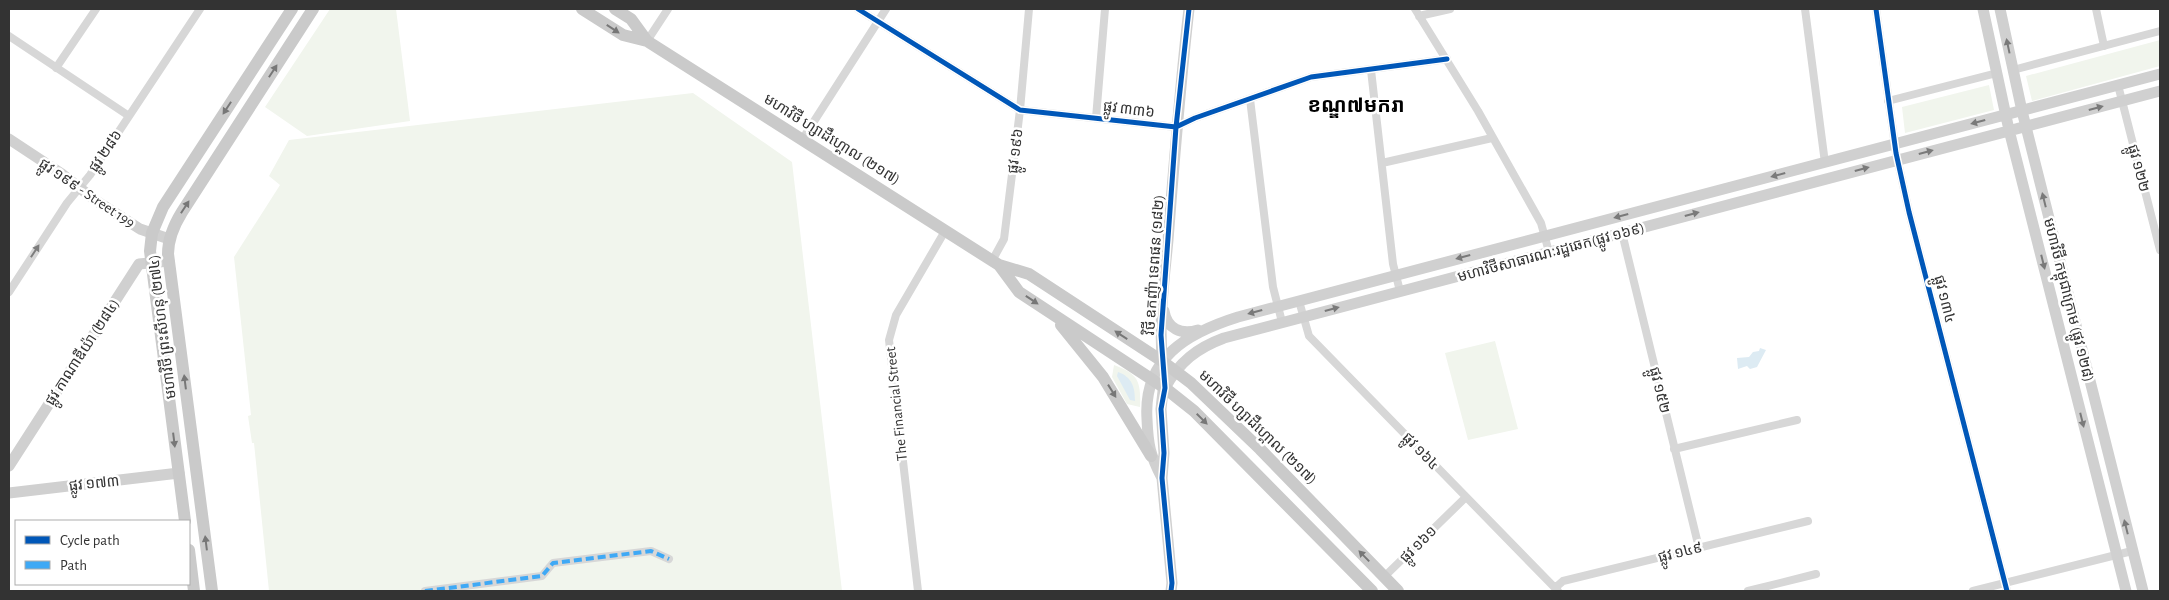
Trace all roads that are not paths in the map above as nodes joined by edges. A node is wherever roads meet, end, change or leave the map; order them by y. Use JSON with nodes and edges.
{"nodes":[{"id":1,"x":96,"y":9,"type":"edge"},
{"id":2,"x":200,"y":9,"type":"edge"},
{"id":3,"x":291,"y":9,"type":"edge"},
{"id":4,"x":314,"y":9,"type":"edge"},
{"id":5,"x":582,"y":9,"type":"edge"},
{"id":6,"x":614,"y":9,"type":"edge"},
{"id":7,"x":668,"y":9,"type":"edge"},
{"id":8,"x":858,"y":9,"type":"edge"},
{"id":9,"x":886,"y":9,"type":"edge"},
{"id":10,"x":1029,"y":9,"type":"edge"},
{"id":11,"x":1105,"y":9,"type":"edge"},
{"id":12,"x":1189,"y":9,"type":"edge"},
{"id":13,"x":1415,"y":9,"type":"edge"},
{"id":14,"x":1450,"y":9,"type":"edge"},
{"id":15,"x":1805,"y":9,"type":"edge"},
{"id":16,"x":1876,"y":9,"type":"edge"},
{"id":17,"x":1983,"y":9,"type":"edge"},
{"id":18,"x":2000,"y":9,"type":"edge"},
{"id":19,"x":2096,"y":9,"type":"edge"},
{"id":20,"x":1419,"y":16,"type":"junction"},
{"id":21,"x":877,"y":21,"type":"junction"},
{"id":22,"x":2160,"y":31,"type":"edge"},
{"id":23,"x":9,"y":36,"type":"edge"},
{"id":24,"x":647,"y":41,"type":"junction"},
{"id":25,"x":2104,"y":46,"type":"junction"},
{"id":26,"x":1447,"y":59,"type":"junction"},
{"id":27,"x":56,"y":68,"type":"junction"},
{"id":28,"x":1371,"y":70,"type":"junction"},
{"id":29,"x":2013,"y":70,"type":"junction"},
{"id":30,"x":1997,"y":74,"type":"junction"},
{"id":31,"x":2160,"y":74,"type":"edge"},
{"id":32,"x":2118,"y":86,"type":"junction"},
{"id":33,"x":2160,"y":91,"type":"edge"},
{"id":34,"x":1250,"y":99,"type":"junction"},
{"id":35,"x":1888,"y":101,"type":"junction"},
{"id":36,"x":2122,"y":101,"type":"junction"},
{"id":37,"x":1020,"y":110,"type":"junction"},
{"id":38,"x":2022,"y":111,"type":"junction"},
{"id":39,"x":2006,"y":115,"type":"junction"},
{"id":40,"x":129,"y":116,"type":"junction"},
{"id":41,"x":1096,"y":118,"type":"junction"},
{"id":42,"x":2025,"y":126,"type":"junction"},
{"id":43,"x":1176,"y":128,"type":"junction"},
{"id":44,"x":2009,"y":130,"type":"junction"},
{"id":45,"x":1492,"y":138,"type":"junction"},
{"id":46,"x":9,"y":139,"type":"edge"},
{"id":47,"x":802,"y":140,"type":"junction"},
{"id":48,"x":1895,"y":144,"type":"junction"},
{"id":49,"x":1898,"y":160,"type":"junction"},
{"id":50,"x":1825,"y":162,"type":"junction"},
{"id":51,"x":1382,"y":163,"type":"junction"},
{"id":52,"x":79,"y":188,"type":"junction"},
{"id":53,"x":945,"y":231,"type":"junction"},
{"id":54,"x":152,"y":233,"type":"junction"},
{"id":55,"x":1622,"y":233,"type":"junction"},
{"id":56,"x":1545,"y":236,"type":"junction"},
{"id":57,"x":169,"y":239,"type":"junction"},
{"id":58,"x":2160,"y":250,"type":"edge"},
{"id":59,"x":1549,"y":252,"type":"junction"},
{"id":60,"x":169,"y":261,"type":"junction"},
{"id":61,"x":151,"y":263,"type":"junction"},
{"id":62,"x":996,"y":263,"type":"junction"},
{"id":63,"x":1396,"y":275,"type":"junction"},
{"id":64,"x":1400,"y":291,"type":"junction"},
{"id":65,"x":9,"y":292,"type":"edge"},
{"id":66,"x":1162,"y":295,"type":"junction"},
{"id":67,"x":1299,"y":301,"type":"junction"},
{"id":68,"x":1278,"y":306,"type":"junction"},
{"id":69,"x":1049,"y":312,"type":"junction"},
{"id":70,"x":1303,"y":317,"type":"junction"},
{"id":71,"x":1282,"y":322,"type":"junction"},
{"id":72,"x":1207,"y":327,"type":"junction"},
{"id":73,"x":2079,"y":340,"type":"junction"},
{"id":74,"x":2063,"y":344,"type":"junction"},
{"id":75,"x":1162,"y":361,"type":"junction"},
{"id":76,"x":1175,"y":371,"type":"junction"},
{"id":77,"x":1151,"y":380,"type":"junction"},
{"id":78,"x":1165,"y":388,"type":"junction"},
{"id":79,"x":1797,"y":420,"type":"dead end"},
{"id":80,"x":1260,"y":449,"type":"junction"},
{"id":81,"x":1674,"y":449,"type":"junction"},
{"id":82,"x":1151,"y":456,"type":"junction"},
{"id":83,"x":1246,"y":463,"type":"junction"},
{"id":84,"x":9,"y":466,"type":"edge"},
{"id":85,"x":179,"y":474,"type":"junction"},
{"id":86,"x":1162,"y":478,"type":"junction"},
{"id":87,"x":9,"y":493,"type":"edge"},
{"id":88,"x":1466,"y":496,"type":"junction"},
{"id":89,"x":185,"y":520,"type":"edge"},
{"id":90,"x":1808,"y":521,"type":"dead end"},
{"id":91,"x":1699,"y":548,"type":"junction"},
{"id":92,"x":2132,"y":551,"type":"junction"},
{"id":93,"x":2116,"y":555,"type":"junction"},
{"id":94,"x":190,"y":558,"type":"edge"},
{"id":95,"x":668,"y":559,"type":"dead end"},
{"id":96,"x":1816,"y":574,"type":"dead end"},
{"id":97,"x":1384,"y":577,"type":"junction"},
{"id":98,"x":2006,"y":587,"type":"edge"},
{"id":99,"x":1173,"y":589,"type":"edge"},
{"id":100,"x":1556,"y":590,"type":"edge"},
{"id":101,"x":194,"y":591,"type":"edge"},
{"id":102,"x":212,"y":591,"type":"edge"},
{"id":103,"x":425,"y":591,"type":"edge"},
{"id":104,"x":918,"y":591,"type":"edge"},
{"id":105,"x":1371,"y":591,"type":"edge"},
{"id":106,"x":1398,"y":591,"type":"edge"},
{"id":107,"x":1748,"y":591,"type":"edge"},
{"id":108,"x":1973,"y":591,"type":"edge"},
{"id":109,"x":2126,"y":591,"type":"edge"},
{"id":110,"x":2142,"y":591,"type":"edge"}],
"edges":[{"from":1,"to":27,"type":"street"},
{"from":2,"to":40,"type":"street","name":"ផ្លូវ ២៨៦"},
{"from":3,"to":54,"type":"main road","name":"មហាវិថី ព្រះសីហនុ (២៧៤)","one_way":true},
{"from":57,"to":4,"type":"main road","name":"មហាវិថី ព្រះសីហនុ (២៧៤)","one_way":true},
{"from":5,"to":24,"type":"main road","name":"មហាវិថី ហ្សាដឹហ្គោល (២១៧)","one_way":true},
{"from":6,"to":24,"type":"main road","name":"មហាវិថី ហ្សាដឹហ្គោល (២១៧)"},
{"from":7,"to":24,"type":"street"},
{"from":8,"to":21,"type":"street","name":"ផ្លូវ ៣៣៦"},
{"from":9,"to":21,"type":"street"},
{"from":10,"to":37,"type":"street","name":"ផ្លូវ ១៩៦"},
{"from":11,"to":41,"type":"street"},
{"from":12,"to":43,"type":"main road","name":"វិថី ឧកញ៉ា ទេពផន (១៨២)"},
{"from":13,"to":20,"type":"street"},
{"from":14,"to":20,"type":"street"},
{"from":15,"to":50,"type":"street"},
{"from":16,"to":35,"type":"street","name":"ផ្លូវ ១៣៤"},
{"from":17,"to":30,"type":"main road","name":"មហាវិថី កម្ពុជាក្រោម (ផ្លូវ ១២៨)"},
{"from":29,"to":18,"type":"main road","name":"មហាវិថី កម្ពុជាក្រោម (ផ្លូវ ១២៨)","one_way":true},
{"from":19,"to":25,"type":"street"},
{"from":20,"to":26,"type":"street"},
{"from":21,"to":37,"type":"street","name":"ផ្លូវ ៣៣៦"},
{"from":21,"to":47,"type":"street"},
{"from":22,"to":25,"type":"street"},
{"from":23,"to":27,"type":"street"},
{"from":24,"to":47,"type":"main road","name":"មហាវិថី ហ្សាដឹហ្គោល (២១៧)"},
{"from":25,"to":29,"type":"street"},
{"from":26,"to":28,"type":"street"},
{"from":26,"to":45,"type":"street"},
{"from":27,"to":40,"type":"street"},
{"from":28,"to":34,"type":"street"},
{"from":28,"to":51,"type":"street"},
{"from":29,"to":38,"type":"main road","name":"មហាវិថី កម្ពុជាក្រោម (ផ្លូវ ១២៨)"},
{"from":30,"to":35,"type":"street"},
{"from":30,"to":39,"type":"main road","name":"មហាវិថី កម្ពុជាក្រោម (ផ្លូវ ១២៨)"},
{"from":31,"to":32,"type":"main road"},
{"from":32,"to":36,"type":"street","name":"ផ្លូវ ១២២"},
{"from":32,"to":38,"type":"main road"},
{"from":33,"to":36,"type":"main road"},
{"from":34,"to":43,"type":"street"},
{"from":34,"to":68,"type":"street"},
{"from":35,"to":48,"type":"street","name":"ផ្លូវ ១៣៤"},
{"from":42,"to":36,"type":"main road","one_way":true},
{"from":36,"to":58,"type":"street","name":"ផ្លូវ ១២២"},
{"from":37,"to":41,"type":"street","name":"ផ្លូវ ៣៣៦"},
{"from":37,"to":62,"type":"street","name":"ផ្លូវ ១៩៦"},
{"from":38,"to":39,"type":"main road"},
{"from":38,"to":42,"type":"main road","name":"មហាវិថី កម្ពុជាក្រោម (ផ្លូវ ១២៨)"},
{"from":39,"to":44,"type":"main road","name":"មហាវិថី កម្ពុជាក្រោម (ផ្លូវ ១២៨)"},
{"from":39,"to":48,"type":"main road","name":"មហាវិថីសាធារណៈរដ្ឋឆេក(ផ្លូវ ១៦៩)","one_way":true},
{"from":40,"to":52,"type":"street","name":"ផ្លូវ ២៨៦"},
{"from":41,"to":43,"type":"street","name":"ផ្លូវ ៣៣៦"},
{"from":42,"to":44,"type":"main road"},
{"from":73,"to":42,"type":"main road","name":"មហាវិថី កម្ពុជាក្រោម (ផ្លូវ ១២៨)","one_way":true},
{"from":43,"to":66,"type":"main road","name":"វិថី ឧកញ៉ា ទេពផន (១៨២)"},
{"from":49,"to":44,"type":"main road","name":"មហាវិថីសាធារណៈរដ្ឋឆេក(ផ្លូវ ១៦៩)","one_way":true},
{"from":44,"to":74,"type":"main road","name":"មហាវិថី កម្ពុជាក្រោម (ផ្លូវ ១២៨)","one_way":true},
{"from":45,"to":51,"type":"street"},
{"from":45,"to":56,"type":"street"},
{"from":46,"to":52,"type":"main road","name":"ផ្លូវ ១៩៩ - Street 199"},
{"from":47,"to":53,"type":"main road","name":"មហាវិថី ហ្សាដឹហ្គោល (២១៧)"},
{"from":48,"to":49,"type":"street","name":"ផ្លូវ ១៣៤"},
{"from":48,"to":50,"type":"main road","name":"មហាវិថីសាធារណៈរដ្ឋឆេក(ផ្លូវ ១៦៩)"},
{"from":55,"to":49,"type":"main road","name":"មហាវិថីសាធារណៈរដ្ឋឆេក(ផ្លូវ ១៦៩)","one_way":true},
{"from":49,"to":98,"type":"street","name":"ផ្លូវ ១៣៤"},
{"from":50,"to":56,"type":"main road","name":"មហាវិថីសាធារណៈរដ្ឋឆេក(ផ្លូវ ១៦៩)","one_way":true},
{"from":51,"to":63,"type":"street"},
{"from":52,"to":54,"type":"main road","name":"ផ្លូវ ១៩៩ - Street 199"},
{"from":65,"to":52,"type":"street","name":"ផ្លូវ ២៨៦","one_way":true},
{"from":53,"to":62,"type":"main road","name":"មហាវិថី ហ្សាដឹហ្គោល (២១៧)"},
{"from":53,"to":104,"type":"street","name":"The Financial Street"},
{"from":54,"to":57,"type":"main road","name":"ផ្លូវ ១៩៩ - Street 199"},
{"from":54,"to":61,"type":"main road","name":"មហាវិថី ព្រះសីហនុ (២៧៤)"},
{"from":55,"to":59,"type":"main road","name":"មហាវិថីសាធារណៈរដ្ឋឆេក(ផ្លូវ ១៦៩)"},
{"from":55,"to":81,"type":"street","name":"ផ្លូវ ១៥២"},
{"from":56,"to":59,"type":"street"},
{"from":56,"to":63,"type":"main road","name":"មហាវិថីសាធារណៈរដ្ឋឆេក(ផ្លូវ ១៦៩)","one_way":true},
{"from":57,"to":60,"type":"main road","name":"មហាវិថី ព្រះសីហនុ (២៧៤)"},
{"from":59,"to":64,"type":"main road","name":"មហាវិថីសាធារណៈរដ្ឋឆេក(ផ្លូវ ១៦៩)"},
{"from":60,"to":61,"type":"main road","name":"ផ្លូវ កាណាឌីយ៉ា (២៨៤)"},
{"from":102,"to":60,"type":"main road","name":"មហាវិថី ព្រះសីហនុ (២៧៤)","one_way":true},
{"from":61,"to":84,"type":"main road","name":"ផ្លូវ កាណាឌីយ៉ា (២៨៤)"},
{"from":61,"to":85,"type":"main road","name":"មហាវិថី ព្រះសីហនុ (២៧៤)","one_way":true},
{"from":62,"to":69,"type":"main road","name":"មហាវិថី ហ្សាដឹហ្គោល (២១៧)","one_way":true},
{"from":75,"to":62,"type":"main road","name":"មហាវិថី ហ្សាដឹហ្គោល (២១៧)","one_way":true},
{"from":63,"to":64,"type":"street"},
{"from":63,"to":67,"type":"main road","name":"មហាវិថីសាធារណៈរដ្ឋឆេក(ផ្លូវ ១៦៩)"},
{"from":70,"to":64,"type":"main road","name":"មហាវិថីសាធារណៈរដ្ឋឆេក(ផ្លូវ ១៦៩)","one_way":true},
{"from":66,"to":72,"type":"main road"},
{"from":66,"to":75,"type":"main road","name":"វិថី ឧកញ៉ា ទេពផន (១៨២)"},
{"from":67,"to":68,"type":"main road","name":"មហាវិថីសាធារណៈរដ្ឋឆេក(ផ្លូវ ១៦៩)"},
{"from":67,"to":70,"type":"street","name":"ផ្លូវ ១៦៤"},
{"from":68,"to":71,"type":"street"},
{"from":68,"to":72,"type":"main road","name":"មហាវិថីសាធារណៈរដ្ឋឆេក(ផ្លូវ ១៦៩)","one_way":true},
{"from":69,"to":77,"type":"main road","name":"មហាវិថី ហ្សាដឹហ្គោល (២១៧)"},
{"from":69,"to":82,"type":"main road","one_way":true},
{"from":70,"to":71,"type":"main road","name":"មហាវិថីសាធារណៈរដ្ឋឆេក(ផ្លូវ ១៦៩)"},
{"from":70,"to":88,"type":"street","name":"ផ្លូវ ១៦៤"},
{"from":71,"to":76,"type":"main road","name":"មហាវិថីសាធារណៈរដ្ឋឆេក(ផ្លូវ ១៦៩)"},
{"from":72,"to":75,"type":"main road","name":"មហាវិថីសាធារណៈរដ្ឋឆេក(ផ្លូវ ១៦៩)"},
{"from":73,"to":74,"type":"main road"},
{"from":92,"to":73,"type":"main road","name":"មហាវិថី កម្ពុជាក្រោម (ផ្លូវ ១២៨)","one_way":true},
{"from":74,"to":93,"type":"main road","name":"មហាវិថី កម្ពុជាក្រោម (ផ្លូវ ១២៨)","one_way":true},
{"from":75,"to":76,"type":"main road","name":"មហាវិថី ហ្សាដឹហ្គោល (២១៧)"},
{"from":75,"to":77,"type":"main road","name":"វិថី ឧកញ៉ា ទេពផន (១៨២)"},
{"from":75,"to":78,"type":"main road","name":"វិថី ឧកញ៉ា ទេពផន (១៨២)"},
{"from":76,"to":78,"type":"main road","name":"មហាវិថីសាធារណៈរដ្ឋឆេក(ផ្លូវ ១៦៩)"},
{"from":76,"to":80,"type":"main road","name":"មហាវិថី ហ្សាដឹហ្គោល (២១៧)"},
{"from":77,"to":78,"type":"main road","name":"មហាវិថី ហ្សាដឹហ្គោល (២១៧)"},
{"from":77,"to":82,"type":"main road","name":"វិថី ឧកញ៉ា ទេពផន (១៨២)"},
{"from":78,"to":83,"type":"main road","name":"មហាវិថី ហ្សាដឹហ្គោល (២១៧)","one_way":true},
{"from":78,"to":86,"type":"main road","name":"វិថី ឧកញ៉ា ទេពផន (១៨២)"},
{"from":79,"to":81,"type":"street"},
{"from":80,"to":83,"type":"main road"},
{"from":97,"to":80,"type":"main road","name":"មហាវិថី ហ្សាដឹហ្គោល (២១៧)","one_way":true},
{"from":81,"to":91,"type":"street","name":"ផ្លូវ ១៥២"},
{"from":82,"to":86,"type":"main road","name":"វិថី ឧកញ៉ា ទេពផន (១៨២)"},
{"from":83,"to":105,"type":"main road","name":"មហាវិថី ហ្សាដឹហ្គោល (២១៧)"},
{"from":85,"to":87,"type":"main road","name":"ផ្លូវ ១៧៣"},
{"from":85,"to":89,"type":"main road","name":"មហាវិថី ព្រះសីហនុ (២៧៤)"},
{"from":86,"to":99,"type":"main road","name":"វិថី ឧកញ៉ា ទេពផន (១៨២)"},
{"from":88,"to":97,"type":"street","name":"ផ្លូវ ១៦១"},
{"from":88,"to":100,"type":"street","name":"ផ្លូវ ១៦៤"},
{"from":90,"to":91,"type":"street","name":"ផ្លូវ ១៤៩"},
{"from":91,"to":100,"type":"street","name":"ផ្លូវ ១៤៩"},
{"from":92,"to":93,"type":"street"},
{"from":92,"to":110,"type":"main road","name":"មហាវិថី កម្ពុជាក្រោម (ផ្លូវ ១២៨)"},
{"from":93,"to":98,"type":"street"},
{"from":93,"to":109,"type":"main road","name":"មហាវិថី កម្ពុជាក្រោម (ផ្លូវ ១២៨)"},
{"from":94,"to":101,"type":"main road"},
{"from":95,"to":103,"type":"street"},
{"from":96,"to":107,"type":"street"},
{"from":97,"to":105,"type":"main road","name":"ផ្លូវ ១៦១"},
{"from":97,"to":106,"type":"main road","name":"មហាវិថី ហ្សាដឹហ្គោល (២១៧)"},
{"from":98,"to":108,"type":"street"}]}
